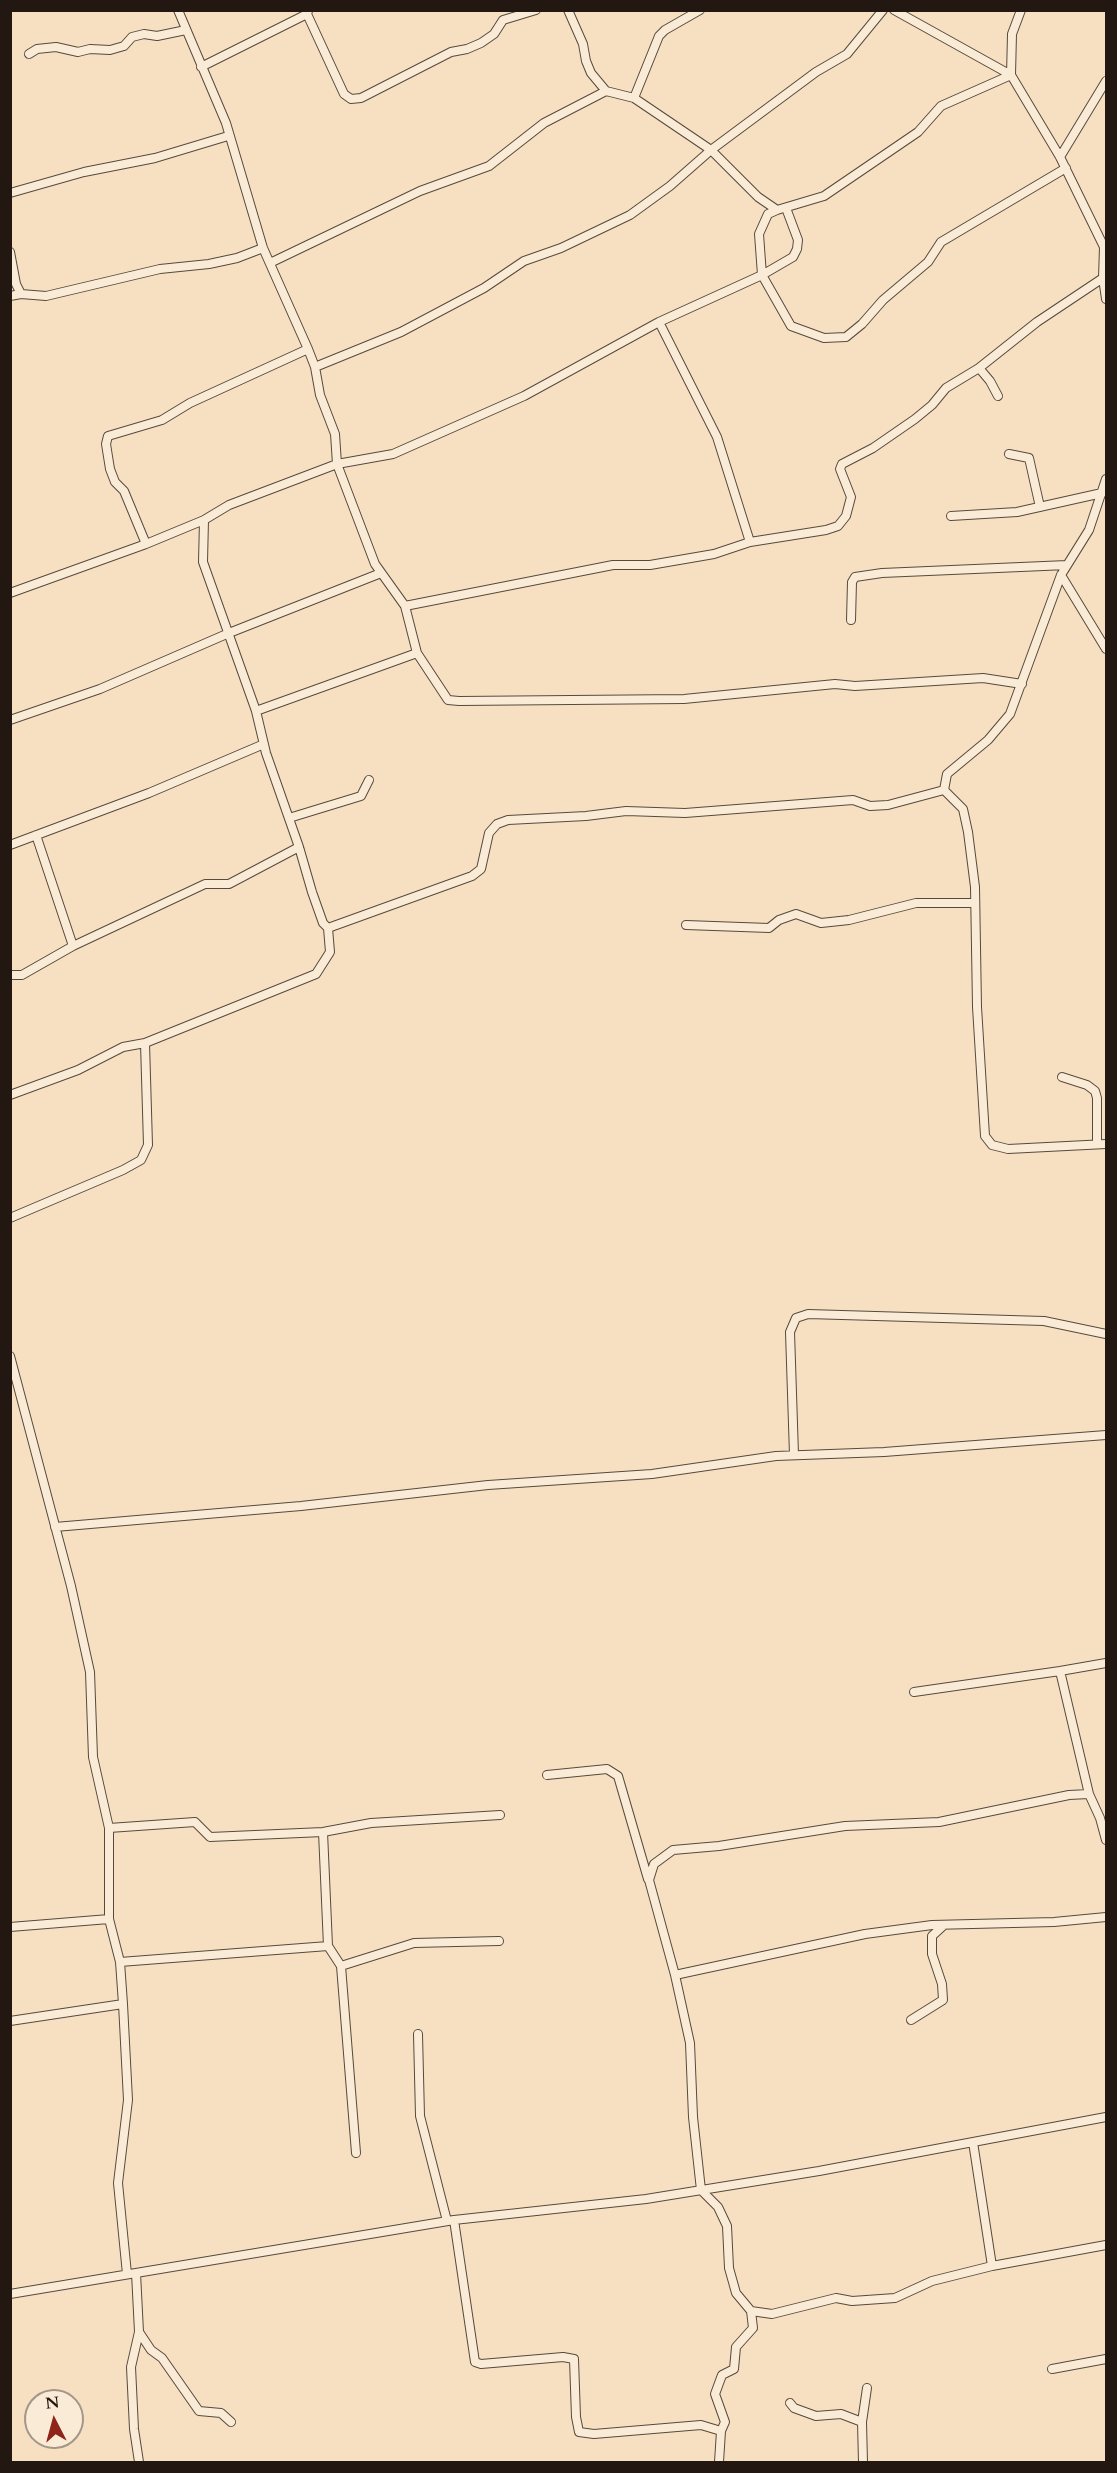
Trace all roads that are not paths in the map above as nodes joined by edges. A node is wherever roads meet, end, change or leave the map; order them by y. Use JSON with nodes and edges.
{"nodes":[{"id":1,"x":177,"y":10,"type":"edge"},
{"id":2,"x":536,"y":10,"type":"edge"},
{"id":3,"x":568,"y":10,"type":"edge"},
{"id":4,"x":700,"y":10,"type":"edge"},
{"id":5,"x":883,"y":10,"type":"edge"},
{"id":6,"x":894,"y":10,"type":"edge"},
{"id":7,"x":1021,"y":10,"type":"edge"},
{"id":8,"x":307,"y":12,"type":"edge"},
{"id":9,"x":186,"y":30,"type":"junction"},
{"id":10,"x":29,"y":54,"type":"dead end"},
{"id":11,"x":201,"y":67,"type":"junction"},
{"id":12,"x":1011,"y":75,"type":"junction"},
{"id":13,"x":1107,"y":81,"type":"edge"},
{"id":14,"x":606,"y":91,"type":"junction"},
{"id":15,"x":634,"y":98,"type":"junction"},
{"id":16,"x":228,"y":136,"type":"junction"},
{"id":17,"x":711,"y":150,"type":"junction"},
{"id":18,"x":1060,"y":157,"type":"junction"},
{"id":19,"x":1066,"y":168,"type":"junction"},
{"id":20,"x":10,"y":194,"type":"edge"},
{"id":21,"x":786,"y":208,"type":"junction"},
{"id":22,"x":777,"y":210,"type":"junction"},
{"id":23,"x":1105,"y":246,"type":"edge"},
{"id":24,"x":263,"y":248,"type":"junction"},
{"id":25,"x":10,"y":252,"type":"edge"},
{"id":26,"x":270,"y":263,"type":"junction"},
{"id":27,"x":762,"y":275,"type":"junction"},
{"id":28,"x":1103,"y":278,"type":"junction"},
{"id":29,"x":21,"y":294,"type":"junction"},
{"id":30,"x":10,"y":296,"type":"edge"},
{"id":31,"x":1107,"y":299,"type":"edge"},
{"id":32,"x":658,"y":322,"type":"junction"},
{"id":33,"x":308,"y":349,"type":"junction"},
{"id":34,"x":315,"y":367,"type":"junction"},
{"id":35,"x":979,"y":369,"type":"junction"},
{"id":36,"x":998,"y":396,"type":"dead end"},
{"id":37,"x":1009,"y":454,"type":"dead end"},
{"id":38,"x":338,"y":464,"type":"junction"},
{"id":39,"x":1107,"y":479,"type":"edge"},
{"id":40,"x":1102,"y":493,"type":"junction"},
{"id":41,"x":1040,"y":507,"type":"junction"},
{"id":42,"x":1107,"y":507,"type":"edge"},
{"id":43,"x":1097,"y":509,"type":"junction"},
{"id":44,"x":951,"y":516,"type":"dead end"},
{"id":45,"x":204,"y":520,"type":"junction"},
{"id":46,"x":750,"y":542,"type":"junction"},
{"id":47,"x":146,"y":544,"type":"junction"},
{"id":48,"x":1067,"y":565,"type":"junction"},
{"id":49,"x":381,"y":573,"type":"junction"},
{"id":50,"x":1061,"y":575,"type":"junction"},
{"id":51,"x":10,"y":593,"type":"edge"},
{"id":52,"x":405,"y":606,"type":"junction"},
{"id":53,"x":851,"y":620,"type":"dead end"},
{"id":54,"x":229,"y":633,"type":"junction"},
{"id":55,"x":1107,"y":649,"type":"edge"},
{"id":56,"x":417,"y":653,"type":"junction"},
{"id":57,"x":1022,"y":684,"type":"junction"},
{"id":58,"x":256,"y":711,"type":"junction"},
{"id":59,"x":10,"y":720,"type":"edge"},
{"id":60,"x":264,"y":744,"type":"junction"},
{"id":61,"x":369,"y":780,"type":"dead end"},
{"id":62,"x":944,"y":790,"type":"junction"},
{"id":63,"x":289,"y":818,"type":"junction"},
{"id":64,"x":36,"y":835,"type":"junction"},
{"id":65,"x":10,"y":845,"type":"edge"},
{"id":66,"x":299,"y":847,"type":"junction"},
{"id":67,"x":974,"y":903,"type":"junction"},
{"id":68,"x":686,"y":925,"type":"dead end"},
{"id":69,"x":327,"y":928,"type":"junction"},
{"id":70,"x":73,"y":946,"type":"junction"},
{"id":71,"x":10,"y":975,"type":"edge"},
{"id":72,"x":145,"y":1043,"type":"junction"},
{"id":73,"x":1062,"y":1077,"type":"dead end"},
{"id":74,"x":10,"y":1095,"type":"edge"},
{"id":75,"x":1097,"y":1144,"type":"junction"},
{"id":76,"x":1107,"y":1144,"type":"edge"},
{"id":77,"x":10,"y":1218,"type":"edge"},
{"id":78,"x":1107,"y":1334,"type":"edge"},
{"id":79,"x":10,"y":1356,"type":"edge"},
{"id":80,"x":1107,"y":1434,"type":"edge"},
{"id":81,"x":794,"y":1455,"type":"junction"},
{"id":82,"x":55,"y":1527,"type":"junction"},
{"id":83,"x":1107,"y":1663,"type":"edge"},
{"id":84,"x":1060,"y":1671,"type":"junction"},
{"id":85,"x":914,"y":1692,"type":"dead end"},
{"id":86,"x":548,"y":1775,"type":"dead end"},
{"id":87,"x":1089,"y":1794,"type":"junction"},
{"id":88,"x":500,"y":1815,"type":"dead end"},
{"id":89,"x":109,"y":1828,"type":"junction"},
{"id":90,"x":323,"y":1832,"type":"junction"},
{"id":91,"x":1107,"y":1840,"type":"edge"},
{"id":92,"x":649,"y":1880,"type":"junction"},
{"id":93,"x":1107,"y":1917,"type":"edge"},
{"id":94,"x":109,"y":1919,"type":"junction"},
{"id":95,"x":944,"y":1925,"type":"junction"},
{"id":96,"x":10,"y":1927,"type":"edge"},
{"id":97,"x":499,"y":1941,"type":"dead end"},
{"id":98,"x":328,"y":1946,"type":"junction"},
{"id":99,"x":120,"y":1962,"type":"junction"},
{"id":100,"x":341,"y":1966,"type":"junction"},
{"id":101,"x":675,"y":1975,"type":"junction"},
{"id":102,"x":123,"y":2004,"type":"junction"},
{"id":103,"x":911,"y":2020,"type":"dead end"},
{"id":104,"x":10,"y":2021,"type":"edge"},
{"id":105,"x":418,"y":2034,"type":"dead end"},
{"id":106,"x":1107,"y":2117,"type":"edge"},
{"id":107,"x":973,"y":2142,"type":"junction"},
{"id":108,"x":356,"y":2153,"type":"dead end"},
{"id":109,"x":701,"y":2190,"type":"junction"},
{"id":110,"x":450,"y":2220,"type":"junction"},
{"id":111,"x":1107,"y":2245,"type":"edge"},
{"id":112,"x":992,"y":2266,"type":"junction"},
{"id":113,"x":136,"y":2272,"type":"junction"},
{"id":114,"x":127,"y":2274,"type":"junction"},
{"id":115,"x":10,"y":2294,"type":"edge"},
{"id":116,"x":751,"y":2312,"type":"junction"},
{"id":117,"x":139,"y":2332,"type":"junction"},
{"id":118,"x":1107,"y":2359,"type":"edge"},
{"id":119,"x":1052,"y":2368,"type":"dead end"},
{"id":120,"x":867,"y":2388,"type":"dead end"},
{"id":121,"x":790,"y":2403,"type":"dead end"},
{"id":122,"x":231,"y":2422,"type":"dead end"},
{"id":123,"x":862,"y":2422,"type":"junction"},
{"id":124,"x":721,"y":2431,"type":"junction"},
{"id":125,"x":140,"y":2463,"type":"edge"},
{"id":126,"x":719,"y":2463,"type":"edge"},
{"id":127,"x":863,"y":2463,"type":"edge"}],
"edges":[{"from":1,"to":9,"type":"street"},
{"from":2,"to":8,"type":"street"},
{"from":3,"to":14,"type":"street"},
{"from":4,"to":15,"type":"street"},
{"from":5,"to":17,"type":"street"},
{"from":6,"to":12,"type":"street"},
{"from":7,"to":12,"type":"street"},
{"from":8,"to":11,"type":"street"},
{"from":9,"to":10,"type":"street"},
{"from":9,"to":11,"type":"street"},
{"from":11,"to":16,"type":"street"},
{"from":12,"to":18,"type":"street"},
{"from":12,"to":21,"type":"street"},
{"from":13,"to":18,"type":"street"},
{"from":14,"to":15,"type":"street"},
{"from":14,"to":26,"type":"street"},
{"from":15,"to":17,"type":"street"},
{"from":16,"to":20,"type":"street"},
{"from":16,"to":24,"type":"street"},
{"from":17,"to":22,"type":"street"},
{"from":17,"to":34,"type":"street"},
{"from":18,"to":19,"type":"street"},
{"from":19,"to":23,"type":"street"},
{"from":19,"to":27,"type":"street"},
{"from":21,"to":22,"type":"street"},
{"from":21,"to":27,"type":"street"},
{"from":22,"to":27,"type":"street"},
{"from":23,"to":28,"type":"street"},
{"from":24,"to":26,"type":"street"},
{"from":24,"to":29,"type":"street"},
{"from":25,"to":29,"type":"street"},
{"from":26,"to":33,"type":"street"},
{"from":27,"to":32,"type":"street"},
{"from":28,"to":31,"type":"street"},
{"from":28,"to":35,"type":"street"},
{"from":29,"to":30,"type":"street"},
{"from":32,"to":38,"type":"street"},
{"from":32,"to":46,"type":"street"},
{"from":33,"to":34,"type":"street"},
{"from":33,"to":47,"type":"street"},
{"from":34,"to":38,"type":"street"},
{"from":35,"to":36,"type":"street"},
{"from":35,"to":46,"type":"street"},
{"from":37,"to":41,"type":"street"},
{"from":38,"to":45,"type":"street"},
{"from":38,"to":49,"type":"street"},
{"from":39,"to":40,"type":"street"},
{"from":40,"to":41,"type":"street"},
{"from":40,"to":43,"type":"street"},
{"from":41,"to":44,"type":"street"},
{"from":42,"to":43,"type":"street"},
{"from":43,"to":48,"type":"street"},
{"from":45,"to":47,"type":"street"},
{"from":45,"to":54,"type":"street"},
{"from":46,"to":52,"type":"street"},
{"from":47,"to":51,"type":"street"},
{"from":48,"to":50,"type":"street"},
{"from":48,"to":53,"type":"street"},
{"from":49,"to":52,"type":"street"},
{"from":49,"to":54,"type":"street"},
{"from":50,"to":55,"type":"street"},
{"from":50,"to":57,"type":"street"},
{"from":52,"to":56,"type":"street"},
{"from":54,"to":58,"type":"street"},
{"from":54,"to":59,"type":"street"},
{"from":56,"to":57,"type":"street"},
{"from":56,"to":58,"type":"street"},
{"from":57,"to":62,"type":"street"},
{"from":58,"to":60,"type":"street"},
{"from":60,"to":63,"type":"street"},
{"from":60,"to":64,"type":"street"},
{"from":61,"to":63,"type":"street"},
{"from":62,"to":67,"type":"street"},
{"from":62,"to":69,"type":"street"},
{"from":63,"to":66,"type":"street"},
{"from":64,"to":65,"type":"street"},
{"from":64,"to":70,"type":"street"},
{"from":66,"to":69,"type":"street"},
{"from":66,"to":70,"type":"street"},
{"from":67,"to":68,"type":"street"},
{"from":67,"to":75,"type":"street"},
{"from":69,"to":72,"type":"street"},
{"from":70,"to":71,"type":"street"},
{"from":72,"to":74,"type":"street"},
{"from":72,"to":77,"type":"street"},
{"from":73,"to":75,"type":"street"},
{"from":75,"to":76,"type":"street"},
{"from":78,"to":81,"type":"street"},
{"from":79,"to":82,"type":"street"},
{"from":80,"to":81,"type":"street"},
{"from":81,"to":82,"type":"street"},
{"from":82,"to":89,"type":"street"},
{"from":83,"to":84,"type":"street"},
{"from":84,"to":85,"type":"street"},
{"from":84,"to":87,"type":"street"},
{"from":86,"to":92,"type":"street"},
{"from":87,"to":91,"type":"street"},
{"from":87,"to":92,"type":"street"},
{"from":88,"to":90,"type":"street"},
{"from":89,"to":90,"type":"street"},
{"from":89,"to":94,"type":"street"},
{"from":90,"to":98,"type":"street"},
{"from":92,"to":101,"type":"street"},
{"from":93,"to":95,"type":"street"},
{"from":94,"to":96,"type":"street"},
{"from":94,"to":99,"type":"street"},
{"from":95,"to":101,"type":"street"},
{"from":95,"to":103,"type":"street"},
{"from":97,"to":100,"type":"street"},
{"from":98,"to":99,"type":"street"},
{"from":98,"to":100,"type":"street"},
{"from":99,"to":102,"type":"street"},
{"from":100,"to":108,"type":"street"},
{"from":101,"to":109,"type":"street"},
{"from":102,"to":104,"type":"street"},
{"from":102,"to":114,"type":"street"},
{"from":105,"to":110,"type":"street"},
{"from":106,"to":107,"type":"street"},
{"from":107,"to":109,"type":"street"},
{"from":107,"to":112,"type":"street"},
{"from":109,"to":110,"type":"street"},
{"from":109,"to":116,"type":"street"},
{"from":110,"to":113,"type":"street"},
{"from":110,"to":124,"type":"street"},
{"from":111,"to":112,"type":"street"},
{"from":112,"to":116,"type":"street"},
{"from":113,"to":114,"type":"street"},
{"from":113,"to":117,"type":"street"},
{"from":114,"to":115,"type":"street"},
{"from":116,"to":124,"type":"street"},
{"from":117,"to":122,"type":"street"},
{"from":117,"to":125,"type":"street"},
{"from":118,"to":119,"type":"street"},
{"from":120,"to":123,"type":"street"},
{"from":121,"to":123,"type":"street"},
{"from":123,"to":127,"type":"street"},
{"from":124,"to":126,"type":"street"}]}
